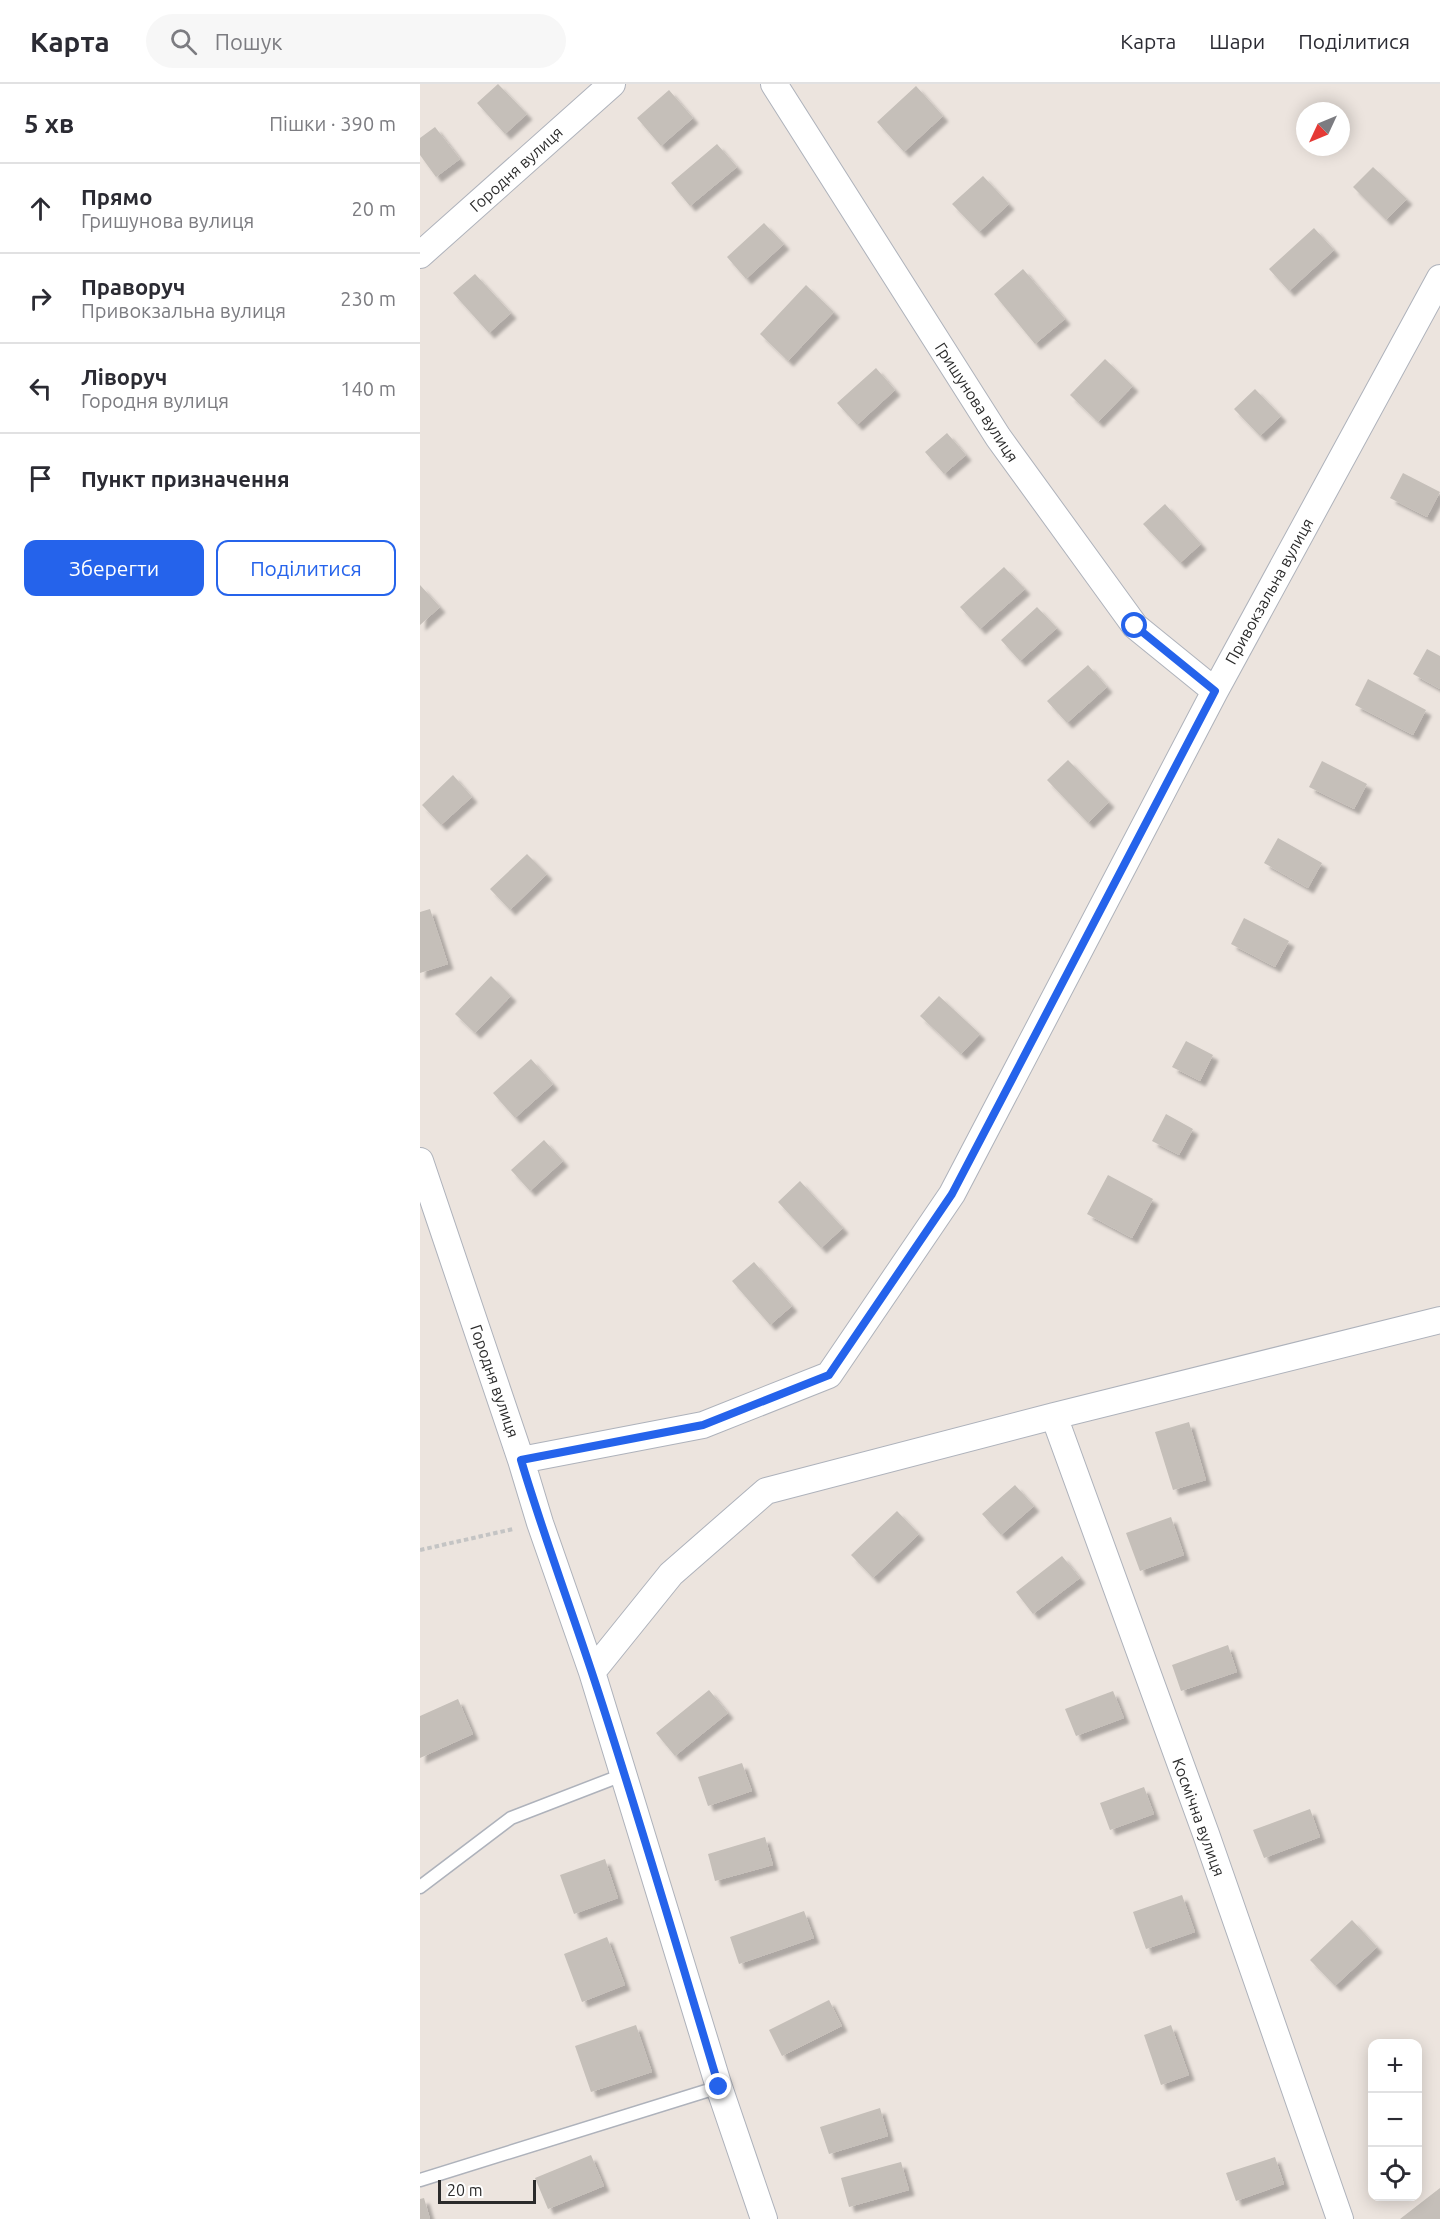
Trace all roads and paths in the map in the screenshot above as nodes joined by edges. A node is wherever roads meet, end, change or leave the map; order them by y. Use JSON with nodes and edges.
{"nodes":[{"id":1,"x":612,"y":84,"type":"edge"},
{"id":2,"x":774,"y":84,"type":"edge"},
{"id":3,"x":420,"y":255,"type":"edge"},
{"id":4,"x":1440,"y":278,"type":"edge"},
{"id":5,"x":1215,"y":691,"type":"junction"},
{"id":6,"x":420,"y":1161,"type":"edge"},
{"id":7,"x":1440,"y":1320,"type":"edge"},
{"id":8,"x":1054,"y":1416,"type":"junction"},
{"id":9,"x":521,"y":1460,"type":"junction"},
{"id":10,"x":540,"y":1523,"type":"junction"},
{"id":11,"x":420,"y":1550,"type":"edge"},
{"id":12,"x":592,"y":1672,"type":"junction"},
{"id":13,"x":625,"y":1774,"type":"junction"},
{"id":14,"x":420,"y":1887,"type":"edge"},
{"id":15,"x":719,"y":2087,"type":"junction"},
{"id":16,"x":420,"y":2180,"type":"edge"},
{"id":17,"x":764,"y":2219,"type":"edge"},
{"id":18,"x":1340,"y":2219,"type":"edge"}],
"edges":[{"from":1,"to":3,"type":"street","name":"Городня вулиця"},
{"from":2,"to":5,"type":"street","name":"Гришунова вулиця"},
{"from":4,"to":5,"type":"street","name":"Привокзальна вулиця"},
{"from":5,"to":9,"type":"street","name":"Привокзальна вулиця"},
{"from":6,"to":9,"type":"street","name":"Городня вулиця"},
{"from":7,"to":8,"type":"street"},
{"from":8,"to":12,"type":"street"},
{"from":8,"to":18,"type":"street","name":"Космічна вулиця"},
{"from":9,"to":10,"type":"street","name":"Городня вулиця"},
{"from":10,"to":11,"type":"path"},
{"from":10,"to":12,"type":"street","name":"Городня вулиця"},
{"from":12,"to":13,"type":"street","name":"Городня вулиця"},
{"from":13,"to":14,"type":"lane"},
{"from":13,"to":15,"type":"street","name":"Городня вулиця"},
{"from":15,"to":16,"type":"lane"},
{"from":15,"to":17,"type":"street","name":"Городня вулиця"}]}
